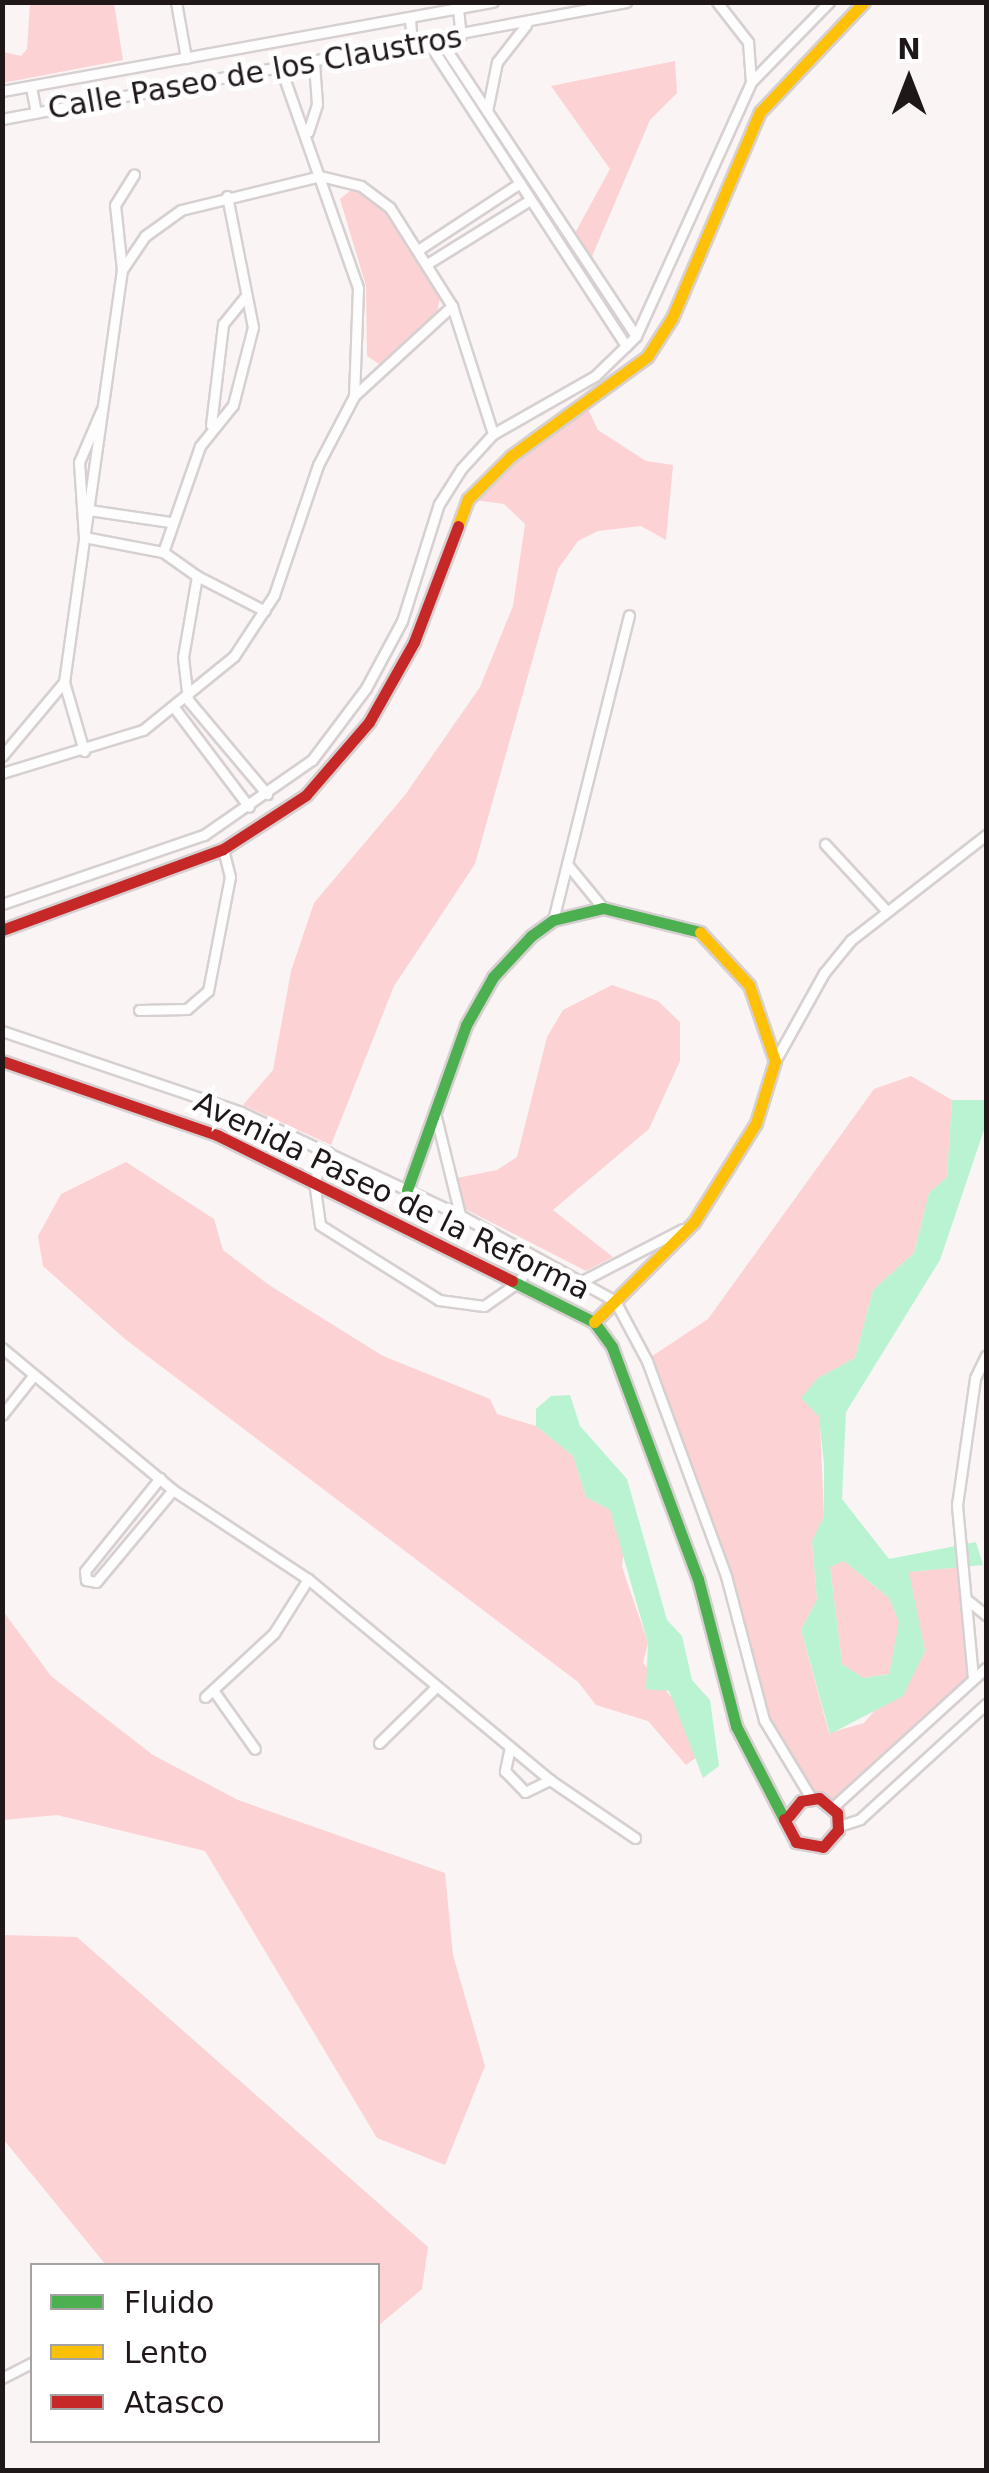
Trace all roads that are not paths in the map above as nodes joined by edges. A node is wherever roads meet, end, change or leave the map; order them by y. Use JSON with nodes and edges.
{"nodes":[{"id":1,"x":176,"y":2,"type":"edge"},
{"id":2,"x":493,"y":2,"type":"edge"},
{"id":3,"x":626,"y":2,"type":"edge"},
{"id":4,"x":717,"y":2,"type":"edge"},
{"id":5,"x":829,"y":2,"type":"edge"},
{"id":6,"x":864,"y":2,"type":"edge"},
{"id":7,"x":458,"y":9,"type":"junction"},
{"id":8,"x":410,"y":18,"type":"junction"},
{"id":9,"x":529,"y":23,"type":"junction"},
{"id":10,"x":461,"y":36,"type":"junction"},
{"id":11,"x":440,"y":40,"type":"junction"},
{"id":12,"x":428,"y":42,"type":"junction"},
{"id":13,"x":412,"y":45,"type":"junction"},
{"id":14,"x":186,"y":58,"type":"junction"},
{"id":15,"x":314,"y":64,"type":"junction"},
{"id":16,"x":281,"y":69,"type":"junction"},
{"id":17,"x":751,"y":82,"type":"junction"},
{"id":18,"x":30,"y":87,"type":"junction"},
{"id":19,"x":2,"y":91,"type":"edge"},
{"id":20,"x":487,"y":111,"type":"junction"},
{"id":21,"x":36,"y":113,"type":"junction"},
{"id":22,"x":2,"y":119,"type":"edge"},
{"id":23,"x":308,"y":132,"type":"junction"},
{"id":24,"x":502,"y":145,"type":"junction"},
{"id":25,"x":134,"y":174,"type":"dead end"},
{"id":26,"x":320,"y":176,"type":"junction"},
{"id":27,"x":520,"y":183,"type":"junction"},
{"id":28,"x":227,"y":196,"type":"junction"},
{"id":29,"x":530,"y":200,"type":"junction"},
{"id":30,"x":558,"y":219,"type":"junction"},
{"id":31,"x":546,"y":226,"type":"junction"},
{"id":32,"x":418,"y":250,"type":"junction"},
{"id":33,"x":427,"y":264,"type":"junction"},
{"id":34,"x":122,"y":270,"type":"junction"},
{"id":35,"x":245,"y":296,"type":"junction"},
{"id":36,"x":452,"y":306,"type":"junction"},
{"id":37,"x":636,"y":336,"type":"junction"},
{"id":38,"x":626,"y":346,"type":"junction"},
{"id":39,"x":354,"y":396,"type":"junction"},
{"id":40,"x":105,"y":406,"type":"junction"},
{"id":41,"x":211,"y":425,"type":"junction"},
{"id":42,"x":494,"y":434,"type":"junction"},
{"id":43,"x":86,"y":510,"type":"junction"},
{"id":44,"x":170,"y":522,"type":"junction"},
{"id":45,"x":84,"y":537,"type":"junction"},
{"id":46,"x":163,"y":552,"type":"junction"},
{"id":47,"x":197,"y":576,"type":"junction"},
{"id":48,"x":265,"y":611,"type":"junction"},
{"id":49,"x":628,"y":615,"type":"dead end"},
{"id":50,"x":64,"y":682,"type":"junction"},
{"id":51,"x":188,"y":700,"type":"junction"},
{"id":52,"x":176,"y":710,"type":"junction"},
{"id":53,"x":84,"y":751,"type":"junction"},
{"id":54,"x":2,"y":756,"type":"edge"},
{"id":55,"x":2,"y":773,"type":"edge"},
{"id":56,"x":267,"y":794,"type":"junction"},
{"id":57,"x":249,"y":806,"type":"junction"},
{"id":58,"x":986,"y":835,"type":"edge"},
{"id":59,"x":825,"y":844,"type":"dead end"},
{"id":60,"x":223,"y":849,"type":"junction"},
{"id":61,"x":567,"y":864,"type":"junction"},
{"id":62,"x":2,"y":904,"type":"edge"},
{"id":63,"x":604,"y":908,"type":"junction"},
{"id":64,"x":884,"y":908,"type":"junction"},
{"id":65,"x":554,"y":920,"type":"junction"},
{"id":66,"x":2,"y":930,"type":"edge"},
{"id":67,"x":139,"y":1010,"type":"dead end"},
{"id":68,"x":2,"y":1030,"type":"edge"},
{"id":69,"x":2,"y":1061,"type":"edge"},
{"id":70,"x":775,"y":1061,"type":"junction"},
{"id":71,"x":436,"y":1118,"type":"junction"},
{"id":72,"x":328,"y":1152,"type":"junction"},
{"id":73,"x":314,"y":1181,"type":"junction"},
{"id":74,"x":407,"y":1190,"type":"junction"},
{"id":75,"x":460,"y":1215,"type":"junction"},
{"id":76,"x":694,"y":1222,"type":"junction"},
{"id":77,"x":531,"y":1257,"type":"junction"},
{"id":78,"x":584,"y":1280,"type":"junction"},
{"id":79,"x":520,"y":1281,"type":"junction"},
{"id":80,"x":615,"y":1301,"type":"junction"},
{"id":81,"x":594,"y":1322,"type":"junction"},
{"id":82,"x":2,"y":1348,"type":"edge"},
{"id":83,"x":986,"y":1355,"type":"edge"},
{"id":84,"x":33,"y":1376,"type":"junction"},
{"id":85,"x":2,"y":1414,"type":"edge"},
{"id":86,"x":160,"y":1478,"type":"junction"},
{"id":87,"x":173,"y":1490,"type":"junction"},
{"id":88,"x":308,"y":1579,"type":"junction"},
{"id":89,"x":966,"y":1599,"type":"junction"},
{"id":90,"x":986,"y":1614,"type":"edge"},
{"id":91,"x":986,"y":1668,"type":"edge"},
{"id":92,"x":973,"y":1678,"type":"junction"},
{"id":93,"x":436,"y":1687,"type":"junction"},
{"id":94,"x":986,"y":1704,"type":"edge"},
{"id":95,"x":379,"y":1743,"type":"dead end"},
{"id":96,"x":510,"y":1746,"type":"junction"},
{"id":97,"x":255,"y":1749,"type":"dead end"},
{"id":98,"x":550,"y":1780,"type":"junction"},
{"id":99,"x":811,"y":1798,"type":"junction"},
{"id":100,"x":833,"y":1807,"type":"junction"},
{"id":101,"x":788,"y":1816,"type":"junction"},
{"id":102,"x":839,"y":1826,"type":"junction"},
{"id":103,"x":636,"y":1838,"type":"dead end"},
{"id":104,"x":30,"y":2364,"type":"edge"},
{"id":105,"x":2,"y":2378,"type":"edge"}],
"edges":[{"from":1,"to":14,"type":"street"},
{"from":2,"to":7,"type":"street","name":"Calle Paseo de los Claustros"},
{"from":3,"to":9,"type":"street","name":"Calle Paseo de los Claustros"},
{"from":4,"to":17,"type":"street"},
{"from":5,"to":17,"type":"street"},
{"from":6,"to":60,"type":"street"},
{"from":7,"to":8,"type":"street","name":"Calle Paseo de los Claustros"},
{"from":7,"to":10,"type":"street"},
{"from":8,"to":13,"type":"street"},
{"from":8,"to":14,"type":"street","name":"Calle Paseo de los Claustros"},
{"from":9,"to":10,"type":"street","name":"Calle Paseo de los Claustros"},
{"from":9,"to":20,"type":"street"},
{"from":10,"to":11,"type":"street","name":"Calle Paseo de los Claustros"},
{"from":11,"to":12,"type":"street","name":"Calle Paseo de los Claustros"},
{"from":11,"to":20,"type":"street"},
{"from":12,"to":13,"type":"street","name":"Calle Paseo de los Claustros"},
{"from":12,"to":24,"type":"street"},
{"from":13,"to":15,"type":"street","name":"Calle Paseo de los Claustros"},
{"from":14,"to":18,"type":"street","name":"Calle Paseo de los Claustros"},
{"from":15,"to":16,"type":"street","name":"Calle Paseo de los Claustros"},
{"from":15,"to":23,"type":"street"},
{"from":16,"to":21,"type":"street","name":"Calle Paseo de los Claustros"},
{"from":16,"to":23,"type":"street"},
{"from":17,"to":37,"type":"street"},
{"from":18,"to":19,"type":"street","name":"Calle Paseo de los Claustros"},
{"from":18,"to":21,"type":"street"},
{"from":20,"to":24,"type":"street"},
{"from":21,"to":22,"type":"street","name":"Calle Paseo de los Claustros"},
{"from":23,"to":26,"type":"street"},
{"from":24,"to":27,"type":"street"},
{"from":24,"to":30,"type":"street"},
{"from":25,"to":34,"type":"street"},
{"from":26,"to":28,"type":"street"},
{"from":26,"to":32,"type":"street"},
{"from":26,"to":39,"type":"street"},
{"from":27,"to":29,"type":"street"},
{"from":27,"to":32,"type":"street"},
{"from":28,"to":34,"type":"street"},
{"from":28,"to":35,"type":"street"},
{"from":29,"to":31,"type":"street"},
{"from":29,"to":33,"type":"street"},
{"from":30,"to":31,"type":"street"},
{"from":30,"to":37,"type":"street"},
{"from":31,"to":38,"type":"street"},
{"from":32,"to":33,"type":"street"},
{"from":33,"to":36,"type":"street"},
{"from":34,"to":40,"type":"street"},
{"from":35,"to":41,"type":"street"},
{"from":35,"to":41,"type":"street"},
{"from":36,"to":39,"type":"street"},
{"from":36,"to":42,"type":"street"},
{"from":37,"to":38,"type":"street"},
{"from":38,"to":42,"type":"street"},
{"from":39,"to":48,"type":"street"},
{"from":40,"to":43,"type":"street"},
{"from":40,"to":43,"type":"street"},
{"from":41,"to":44,"type":"street"},
{"from":42,"to":56,"type":"street"},
{"from":43,"to":44,"type":"street"},
{"from":43,"to":45,"type":"street"},
{"from":44,"to":46,"type":"street"},
{"from":45,"to":46,"type":"street"},
{"from":45,"to":50,"type":"street"},
{"from":46,"to":47,"type":"street"},
{"from":47,"to":48,"type":"street"},
{"from":47,"to":51,"type":"street"},
{"from":48,"to":51,"type":"street"},
{"from":49,"to":61,"type":"street"},
{"from":50,"to":53,"type":"street"},
{"from":50,"to":54,"type":"street"},
{"from":51,"to":52,"type":"street"},
{"from":51,"to":56,"type":"street"},
{"from":52,"to":53,"type":"street"},
{"from":52,"to":57,"type":"street"},
{"from":53,"to":55,"type":"street"},
{"from":56,"to":57,"type":"street"},
{"from":57,"to":62,"type":"street"},
{"from":58,"to":64,"type":"street"},
{"from":59,"to":64,"type":"street"},
{"from":60,"to":66,"type":"street"},
{"from":60,"to":67,"type":"street"},
{"from":61,"to":63,"type":"street"},
{"from":61,"to":65,"type":"street"},
{"from":63,"to":65,"type":"street"},
{"from":63,"to":70,"type":"street"},
{"from":64,"to":70,"type":"street"},
{"from":65,"to":71,"type":"street"},
{"from":68,"to":72,"type":"street","name":"Avenida Paseo de la Reforma"},
{"from":69,"to":73,"type":"street","name":"Avenida Paseo de la Reforma"},
{"from":70,"to":76,"type":"street"},
{"from":71,"to":74,"type":"street"},
{"from":71,"to":75,"type":"street"},
{"from":72,"to":73,"type":"street"},
{"from":72,"to":74,"type":"street","name":"Avenida Paseo de la Reforma"},
{"from":73,"to":79,"type":"street","name":"Avenida Paseo de la Reforma"},
{"from":73,"to":79,"type":"street"},
{"from":74,"to":75,"type":"street","name":"Avenida Paseo de la Reforma"},
{"from":75,"to":77,"type":"street","name":"Avenida Paseo de la Reforma"},
{"from":76,"to":78,"type":"street"},
{"from":76,"to":80,"type":"street"},
{"from":77,"to":78,"type":"street","name":"Avenida Paseo de la Reforma"},
{"from":77,"to":79,"type":"street"},
{"from":78,"to":80,"type":"street","name":"Avenida Paseo de la Reforma"},
{"from":79,"to":81,"type":"street","name":"Avenida Paseo de la Reforma"},
{"from":80,"to":81,"type":"street"},
{"from":80,"to":99,"type":"street","name":"Avenida Paseo de la Reforma"},
{"from":81,"to":101,"type":"street","name":"Avenida Paseo de la Reforma"},
{"from":82,"to":84,"type":"street"},
{"from":83,"to":89,"type":"street"},
{"from":84,"to":85,"type":"street"},
{"from":84,"to":86,"type":"street"},
{"from":86,"to":87,"type":"street"},
{"from":86,"to":87,"type":"street"},
{"from":87,"to":88,"type":"street"},
{"from":88,"to":93,"type":"street"},
{"from":88,"to":97,"type":"street"},
{"from":89,"to":90,"type":"street"},
{"from":89,"to":92,"type":"street"},
{"from":91,"to":92,"type":"street"},
{"from":92,"to":100,"type":"street"},
{"from":93,"to":95,"type":"street"},
{"from":93,"to":96,"type":"street"},
{"from":94,"to":102,"type":"street"},
{"from":96,"to":98,"type":"street"},
{"from":96,"to":98,"type":"street"},
{"from":98,"to":103,"type":"street"},
{"from":99,"to":100,"type":"street"},
{"from":99,"to":101,"type":"street"},
{"from":100,"to":102,"type":"street"},
{"from":101,"to":102,"type":"street"},
{"from":104,"to":105,"type":"street"}]}
